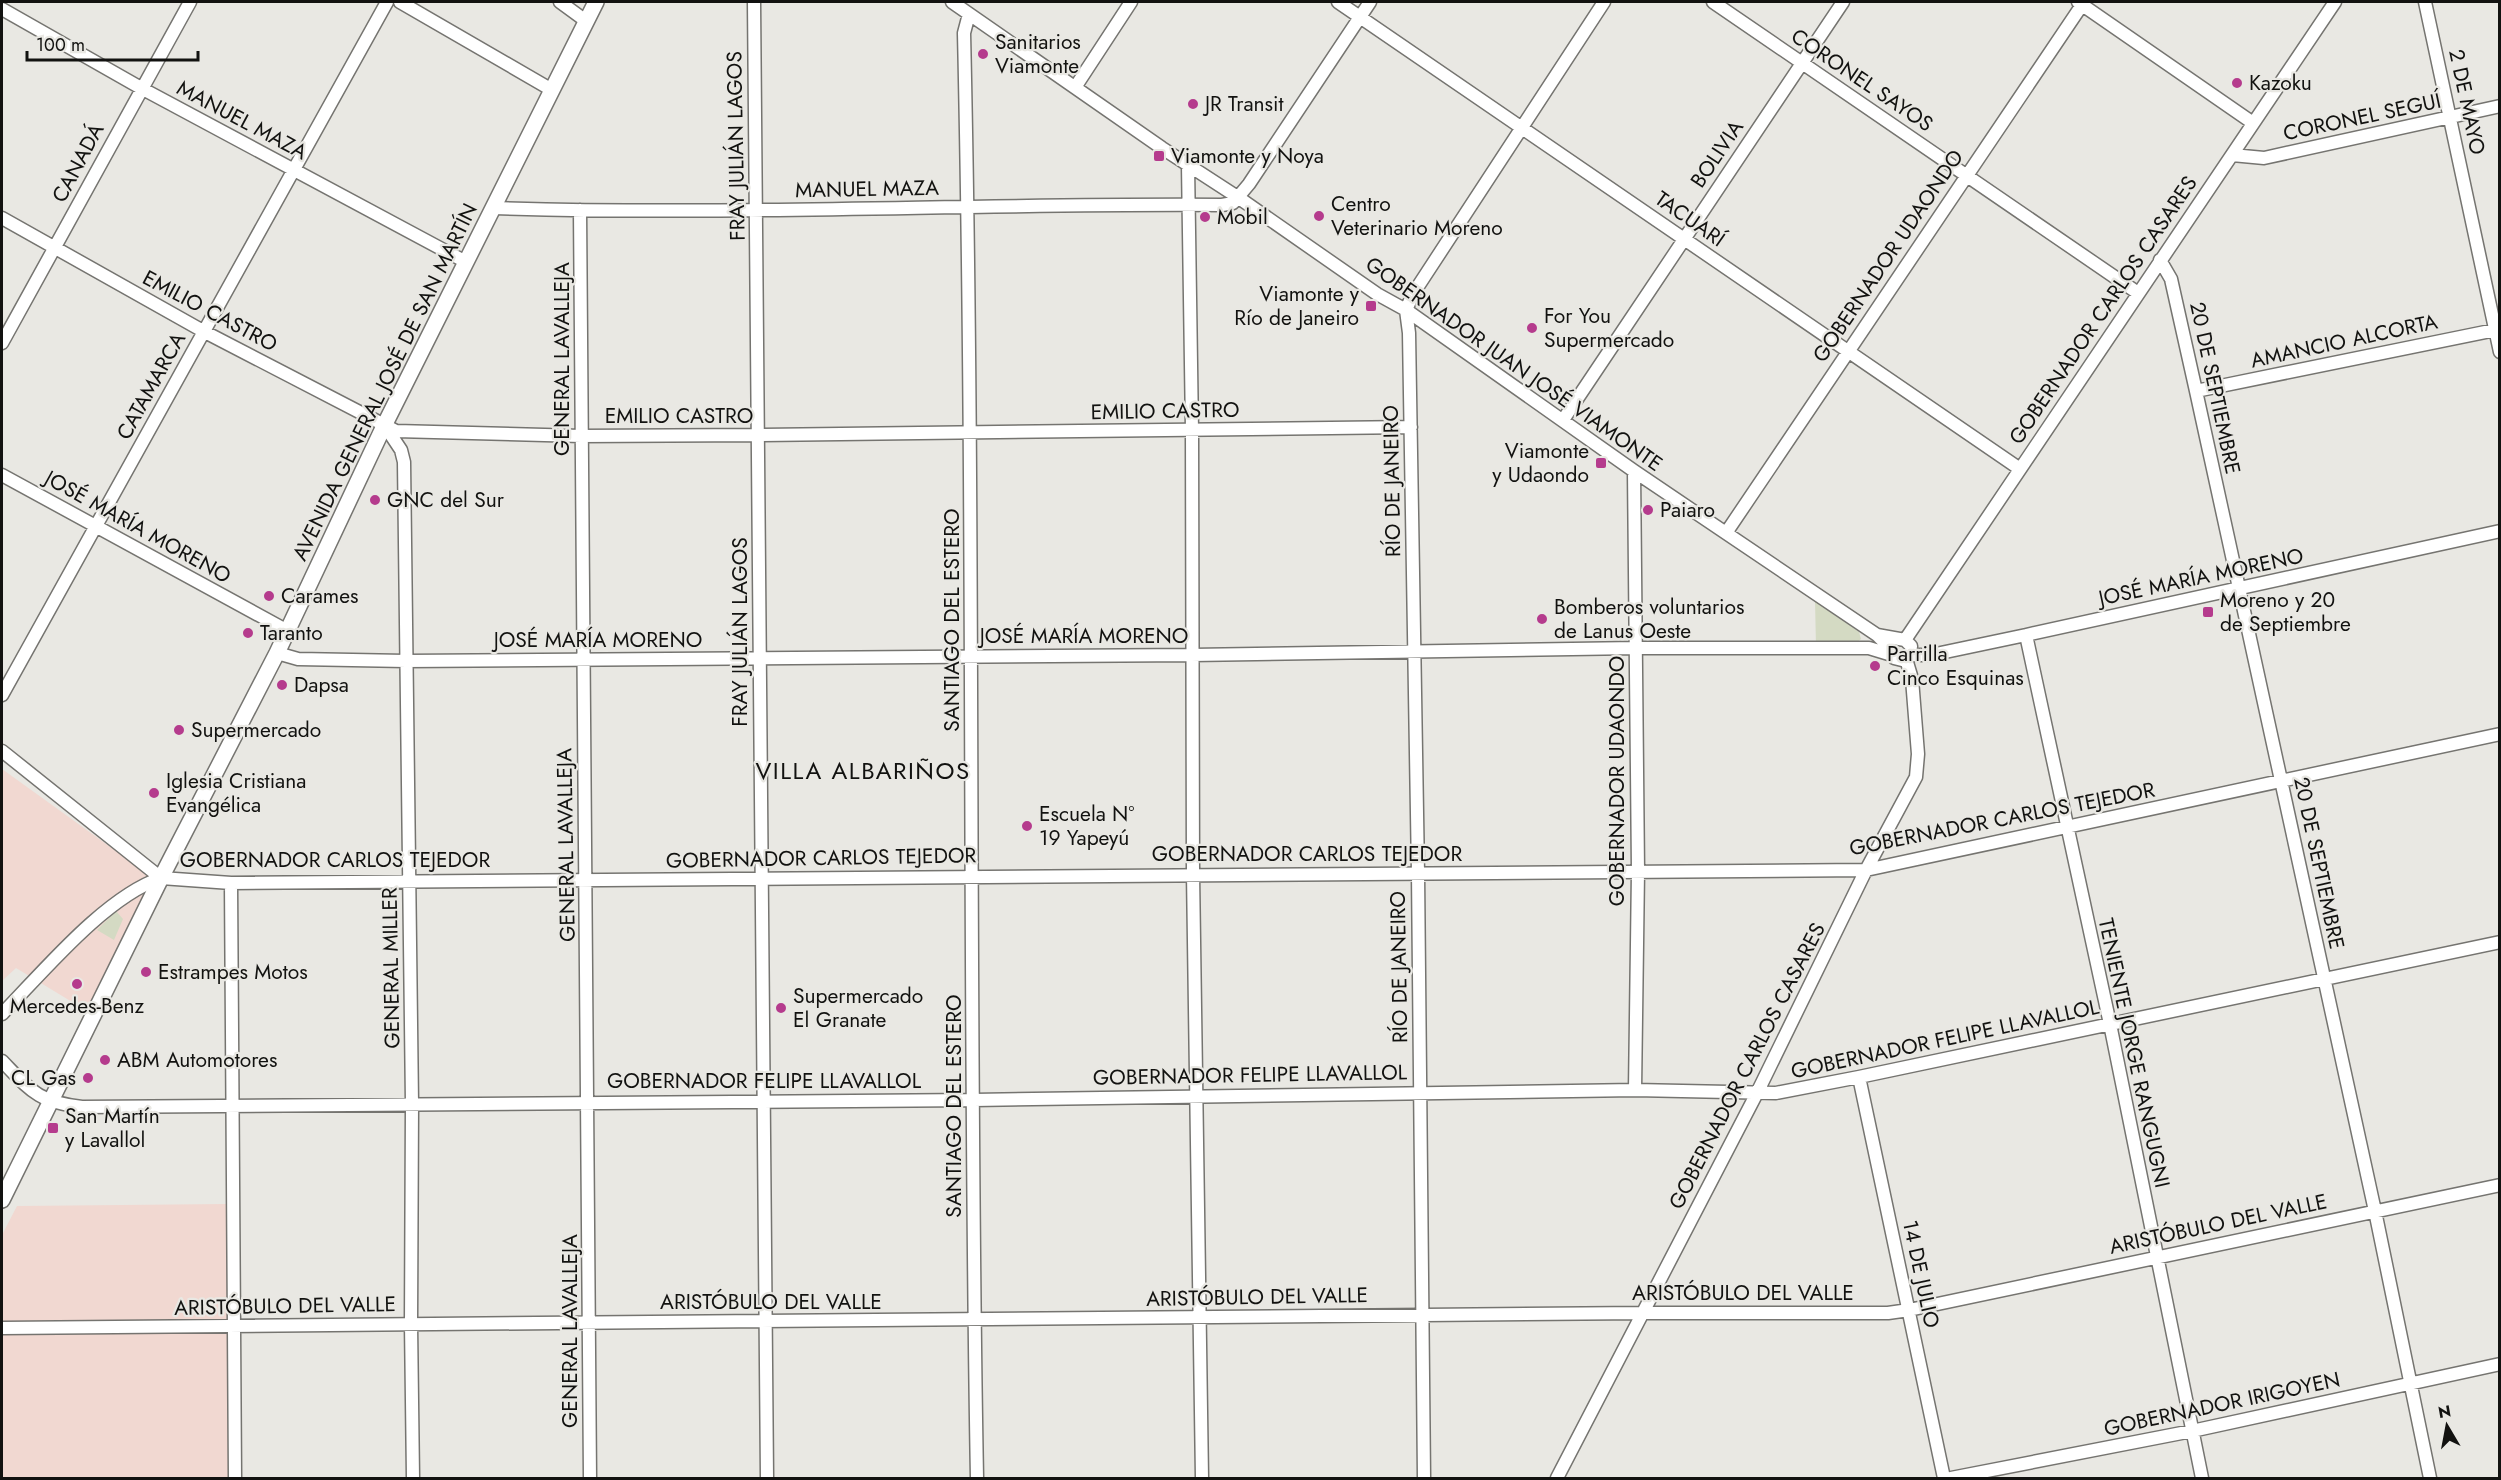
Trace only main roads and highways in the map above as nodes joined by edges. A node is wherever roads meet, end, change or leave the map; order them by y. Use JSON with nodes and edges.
{"nodes":[{"id":1,"x":596,"y":2,"type":"edge"},
{"id":2,"x":2,"y":1200,"type":"edge"}],
"edges":[{"from":1,"to":2,"type":"main road","name":"AVENIDA GENERAL JOSÉ DE SAN MARTÍN"}]}
